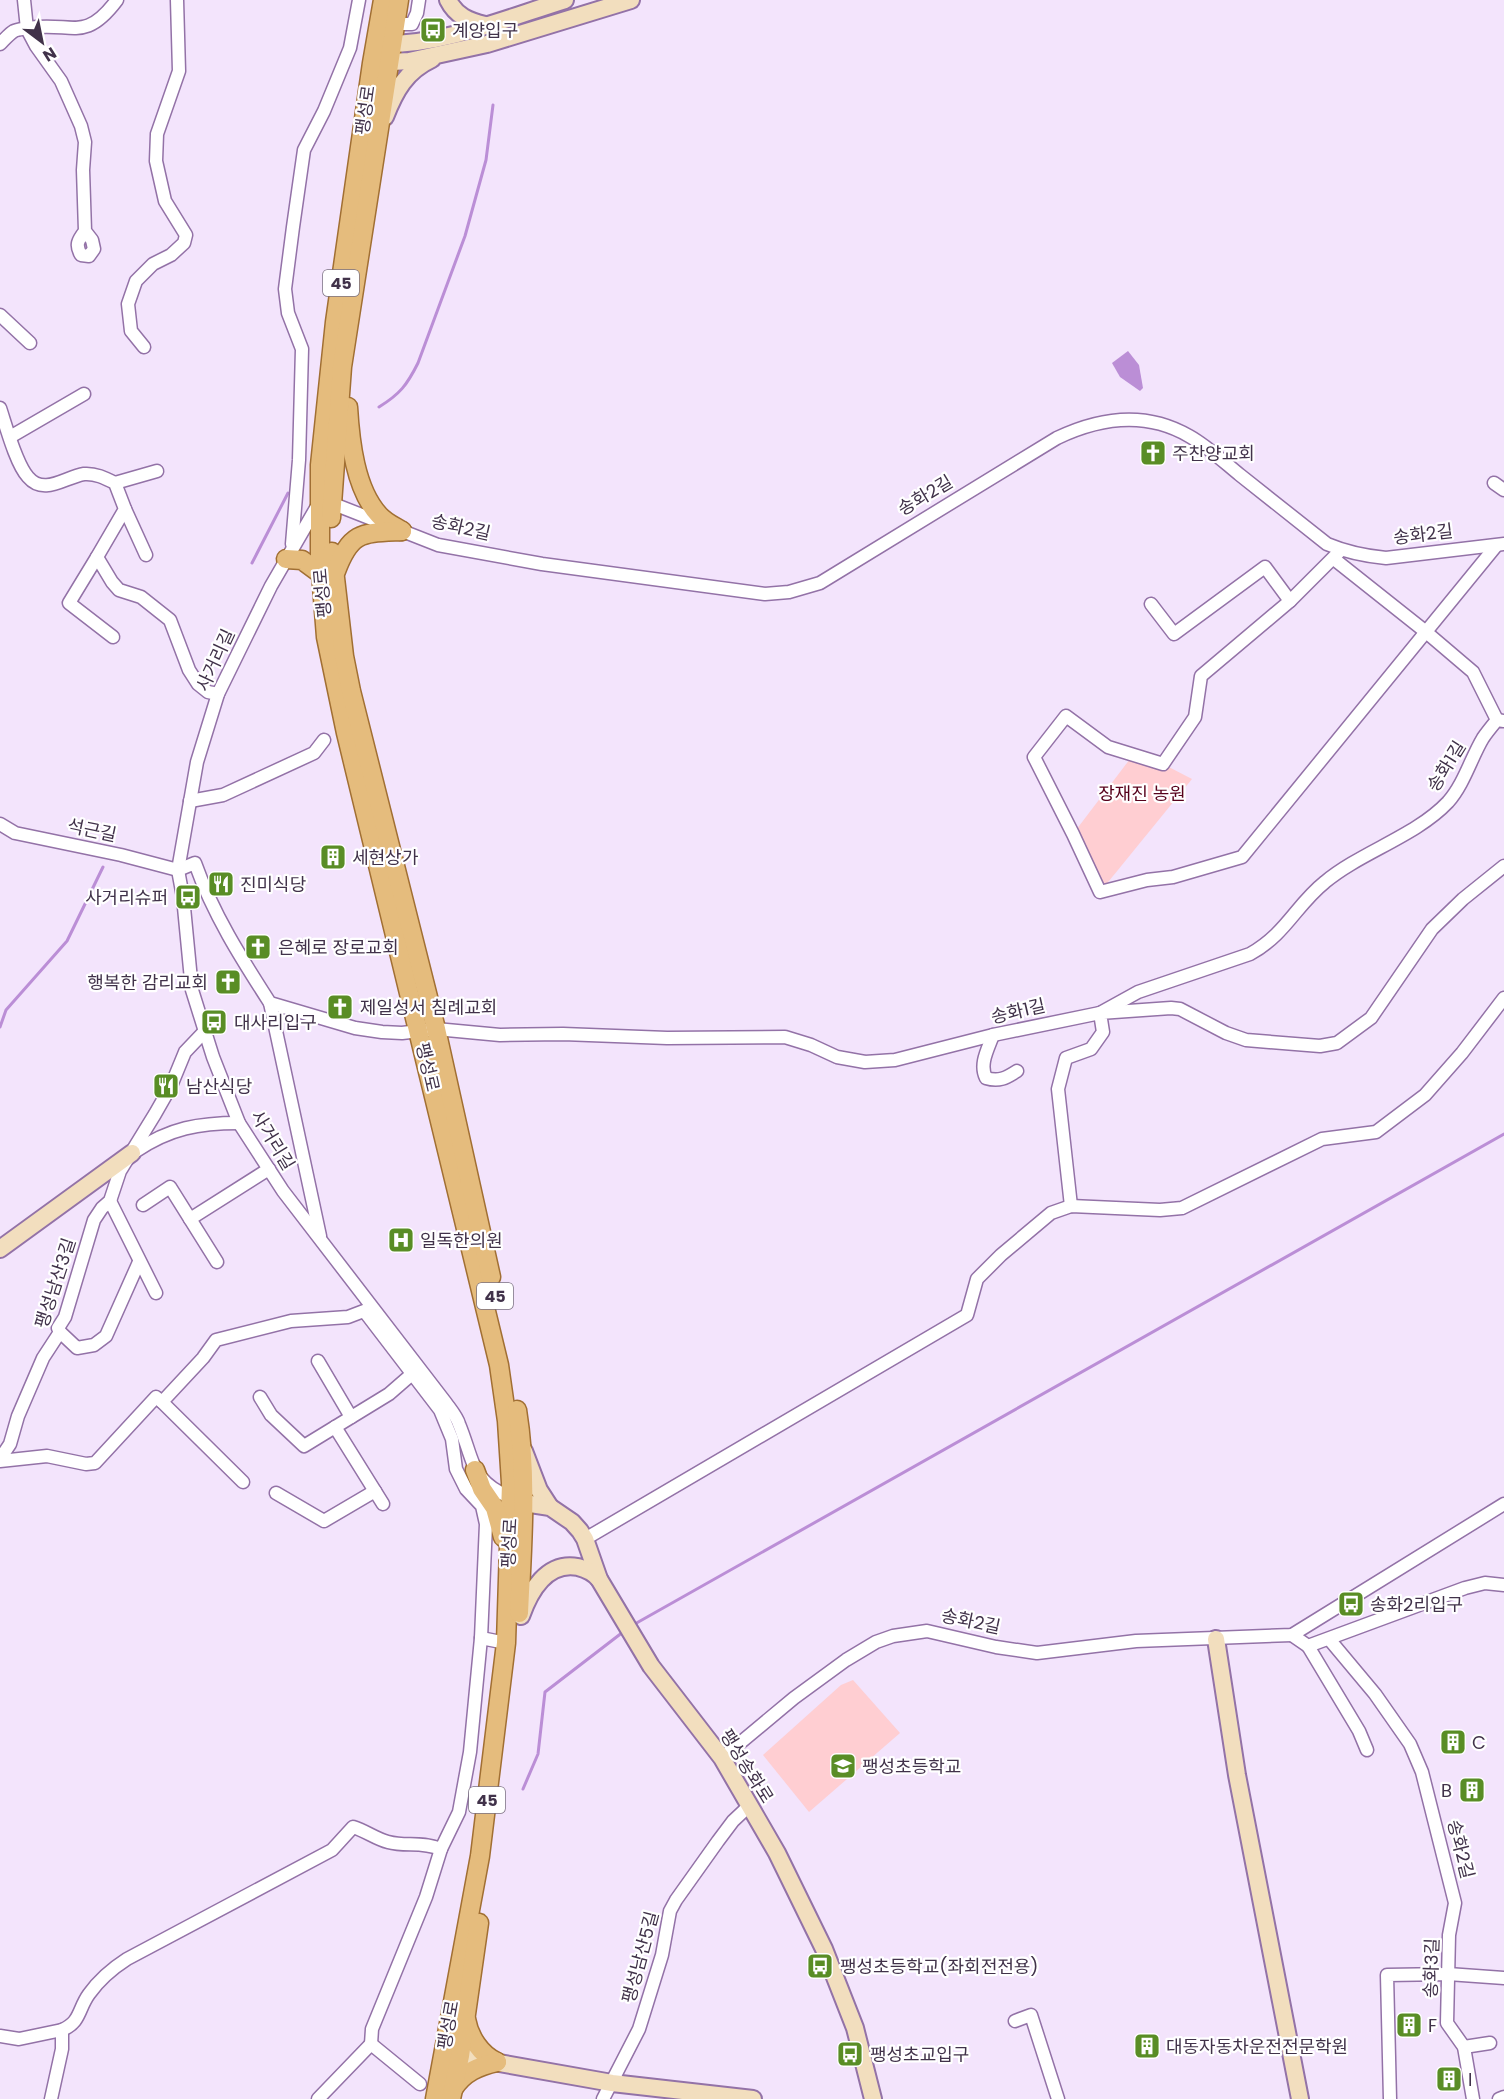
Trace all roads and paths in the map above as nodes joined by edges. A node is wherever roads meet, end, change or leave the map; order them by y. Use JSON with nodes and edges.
{"nodes":[{"id":1,"x":24,"y":0,"type":"edge"},
{"id":2,"x":117,"y":0,"type":"edge"},
{"id":3,"x":177,"y":0,"type":"edge"},
{"id":4,"x":359,"y":0,"type":"edge"},
{"id":5,"x":383,"y":0,"type":"edge"},
{"id":6,"x":399,"y":0,"type":"edge"},
{"id":7,"x":419,"y":0,"type":"edge"},
{"id":8,"x":448,"y":0,"type":"edge"},
{"id":9,"x":631,"y":0,"type":"edge"},
{"id":10,"x":559,"y":1,"type":"edge"},
{"id":11,"x":560,"y":22,"type":"junction"},
{"id":12,"x":402,"y":24,"type":"dead end"},
{"id":13,"x":486,"y":25,"type":"junction"},
{"id":14,"x":27,"y":29,"type":"junction"},
{"id":15,"x":0,"y":44,"type":"edge"},
{"id":16,"x":384,"y":45,"type":"junction"},
{"id":17,"x":452,"y":51,"type":"junction"},
{"id":18,"x":372,"y":63,"type":"junction"},
{"id":19,"x":391,"y":63,"type":"junction"},
{"id":20,"x":380,"y":130,"type":"junction"},
{"id":21,"x":85,"y":231,"type":"dead end"},
{"id":22,"x":0,"y":315,"type":"edge"},
{"id":23,"x":30,"y":343,"type":"dead end"},
{"id":24,"x":346,"y":346,"type":"junction"},
{"id":25,"x":144,"y":347,"type":"dead end"},
{"id":26,"x":84,"y":394,"type":"dead end"},
{"id":27,"x":0,"y":408,"type":"edge"},
{"id":28,"x":10,"y":437,"type":"junction"},
{"id":29,"x":157,"y":471,"type":"dead end"},
{"id":30,"x":115,"y":483,"type":"junction"},
{"id":31,"x":325,"y":503,"type":"junction"},
{"id":32,"x":125,"y":509,"type":"junction"},
{"id":33,"x":402,"y":531,"type":"junction"},
{"id":34,"x":1500,"y":545,"type":"edge"},
{"id":35,"x":289,"y":553,"type":"junction"},
{"id":36,"x":1337,"y":554,"type":"junction"},
{"id":37,"x":146,"y":555,"type":"dead end"},
{"id":38,"x":97,"y":557,"type":"junction"},
{"id":39,"x":328,"y":574,"type":"junction"},
{"id":40,"x":1290,"y":602,"type":"junction"},
{"id":41,"x":1151,"y":604,"type":"dead end"},
{"id":42,"x":1426,"y":632,"type":"junction"},
{"id":43,"x":113,"y":637,"type":"dead end"},
{"id":44,"x":218,"y":694,"type":"junction"},
{"id":45,"x":1501,"y":721,"type":"edge"},
{"id":46,"x":324,"y":740,"type":"dead end"},
{"id":47,"x":190,"y":801,"type":"junction"},
{"id":48,"x":0,"y":825,"type":"edge"},
{"id":49,"x":1504,"y":866,"type":"edge"},
{"id":50,"x":178,"y":870,"type":"junction"},
{"id":51,"x":1504,"y":998,"type":"edge"},
{"id":52,"x":270,"y":1003,"type":"junction"},
{"id":53,"x":1100,"y":1013,"type":"junction"},
{"id":54,"x":428,"y":1030,"type":"junction"},
{"id":55,"x":205,"y":1031,"type":"junction"},
{"id":56,"x":993,"y":1035,"type":"junction"},
{"id":57,"x":1017,"y":1071,"type":"dead end"},
{"id":58,"x":239,"y":1123,"type":"junction"},
{"id":59,"x":132,"y":1153,"type":"junction"},
{"id":60,"x":269,"y":1169,"type":"junction"},
{"id":61,"x":110,"y":1201,"type":"junction"},
{"id":62,"x":143,"y":1205,"type":"dead end"},
{"id":63,"x":1071,"y":1206,"type":"junction"},
{"id":64,"x":190,"y":1219,"type":"junction"},
{"id":65,"x":321,"y":1240,"type":"junction"},
{"id":66,"x":0,"y":1250,"type":"edge"},
{"id":67,"x":139,"y":1262,"type":"junction"},
{"id":68,"x":217,"y":1262,"type":"dead end"},
{"id":69,"x":156,"y":1293,"type":"dead end"},
{"id":70,"x":369,"y":1310,"type":"junction"},
{"id":71,"x":60,"y":1332,"type":"junction"},
{"id":72,"x":318,"y":1361,"type":"dead end"},
{"id":73,"x":412,"y":1374,"type":"junction"},
{"id":74,"x":260,"y":1397,"type":"dead end"},
{"id":75,"x":162,"y":1402,"type":"junction"},
{"id":76,"x":351,"y":1417,"type":"junction"},
{"id":77,"x":335,"y":1427,"type":"junction"},
{"id":78,"x":522,"y":1446,"type":"junction"},
{"id":79,"x":0,"y":1460,"type":"edge"},
{"id":80,"x":475,"y":1470,"type":"junction"},
{"id":81,"x":243,"y":1482,"type":"dead end"},
{"id":82,"x":375,"y":1491,"type":"junction"},
{"id":83,"x":276,"y":1492,"type":"dead end"},
{"id":84,"x":518,"y":1500,"type":"junction"},
{"id":85,"x":383,"y":1504,"type":"dead end"},
{"id":86,"x":1504,"y":1504,"type":"edge"},
{"id":87,"x":550,"y":1507,"type":"junction"},
{"id":88,"x":585,"y":1539,"type":"junction"},
{"id":89,"x":508,"y":1556,"type":"junction"},
{"id":90,"x":599,"y":1579,"type":"junction"},
{"id":91,"x":1504,"y":1585,"type":"edge"},
{"id":92,"x":519,"y":1621,"type":"junction"},
{"id":93,"x":1292,"y":1635,"type":"junction"},
{"id":94,"x":481,"y":1638,"type":"junction"},
{"id":95,"x":1216,"y":1639,"type":"junction"},
{"id":96,"x":1329,"y":1639,"type":"junction"},
{"id":97,"x":506,"y":1643,"type":"junction"},
{"id":98,"x":1308,"y":1646,"type":"junction"},
{"id":99,"x":1367,"y":1750,"type":"dead end"},
{"id":100,"x":722,"y":1758,"type":"junction"},
{"id":101,"x":750,"y":1805,"type":"junction"},
{"id":102,"x":441,"y":1849,"type":"junction"},
{"id":103,"x":1452,"y":1920,"type":"joint"},
{"id":104,"x":1448,"y":1974,"type":"junction"},
{"id":105,"x":1504,"y":1978,"type":"edge"},
{"id":106,"x":466,"y":2014,"type":"junction"},
{"id":107,"x":1015,"y":2021,"type":"dead end"},
{"id":108,"x":62,"y":2030,"type":"junction"},
{"id":109,"x":0,"y":2036,"type":"edge"},
{"id":110,"x":1490,"y":2043,"type":"dead end"},
{"id":111,"x":370,"y":2044,"type":"junction"},
{"id":112,"x":1464,"y":2048,"type":"junction"},
{"id":113,"x":451,"y":2055,"type":"junction"},
{"id":114,"x":497,"y":2062,"type":"junction"},
{"id":115,"x":612,"y":2083,"type":"junction"},
{"id":116,"x":420,"y":2084,"type":"dead end"},
{"id":117,"x":452,"y":2094,"type":"edge"},
{"id":118,"x":1504,"y":2097,"type":"edge"},
{"id":119,"x":51,"y":2099,"type":"edge"},
{"id":120,"x":318,"y":2099,"type":"edge"},
{"id":121,"x":435,"y":2099,"type":"edge"},
{"id":122,"x":603,"y":2099,"type":"edge"},
{"id":123,"x":753,"y":2099,"type":"edge"},
{"id":124,"x":873,"y":2099,"type":"edge"},
{"id":125,"x":1058,"y":2099,"type":"edge"},
{"id":126,"x":1300,"y":2099,"type":"edge"},
{"id":127,"x":1390,"y":2099,"type":"edge"},
{"id":128,"x":1473,"y":2099,"type":"edge"},
{"id":129,"x":1499,"y":2099,"type":"edge"}],
"edges":[{"from":1,"to":14,"type":"street"},
{"from":2,"to":14,"type":"street"},
{"from":3,"to":25,"type":"street"},
{"from":4,"to":35,"type":"street"},
{"from":5,"to":16,"type":"main road","name":"팽성로","number":"45"},
{"from":6,"to":16,"type":"main road","name":"팽성로","number":"45"},
{"from":7,"to":12,"type":"street"},
{"from":8,"to":13,"type":"street"},
{"from":9,"to":11,"type":"street"},
{"from":10,"to":11,"type":"street"},
{"from":10,"to":13,"type":"street"},
{"from":11,"to":17,"type":"street"},
{"from":13,"to":16,"type":"street"},
{"from":14,"to":15,"type":"street"},
{"from":14,"to":21,"type":"street"},
{"from":16,"to":18,"type":"main road","name":"팽성로","number":"45"},
{"from":16,"to":19,"type":"main road","name":"팽성로","number":"45"},
{"from":17,"to":19,"type":"street"},
{"from":17,"to":20,"type":"street"},
{"from":18,"to":19,"type":"street"},
{"from":18,"to":31,"type":"main road","name":"팽성로","number":"45"},
{"from":19,"to":20,"type":"main road","name":"팽성로","number":"45"},
{"from":20,"to":24,"type":"main road","name":"팽성로","number":"45"},
{"from":22,"to":23,"type":"street"},
{"from":24,"to":31,"type":"main road","name":"팽성로","number":"45"},
{"from":24,"to":33,"type":"main road"},
{"from":26,"to":28,"type":"street"},
{"from":27,"to":28,"type":"street"},
{"from":28,"to":30,"type":"street"},
{"from":29,"to":30,"type":"street"},
{"from":30,"to":32,"type":"street"},
{"from":31,"to":33,"type":"street","name":"송화2길"},
{"from":31,"to":35,"type":"street","name":"사거리길"},
{"from":31,"to":39,"type":"main road","name":"팽성로","number":"45"},
{"from":32,"to":37,"type":"street"},
{"from":32,"to":38,"type":"street"},
{"from":33,"to":36,"type":"street","name":"송화2길"},
{"from":33,"to":39,"type":"main road"},
{"from":34,"to":36,"type":"street","name":"송화2길"},
{"from":34,"to":42,"type":"street"},
{"from":35,"to":39,"type":"main road"},
{"from":35,"to":44,"type":"street","name":"사거리길"},
{"from":36,"to":40,"type":"street"},
{"from":36,"to":42,"type":"street"},
{"from":38,"to":43,"type":"street"},
{"from":38,"to":44,"type":"street"},
{"from":39,"to":54,"type":"main road","name":"팽성로","number":"45"},
{"from":40,"to":41,"type":"street"},
{"from":40,"to":42,"type":"street"},
{"from":42,"to":45,"type":"street"},
{"from":44,"to":47,"type":"street","name":"사거리길"},
{"from":45,"to":53,"type":"street","name":"송화1길"},
{"from":46,"to":47,"type":"street"},
{"from":47,"to":50,"type":"street","name":"사거리길"},
{"from":48,"to":50,"type":"street","name":"석근길"},
{"from":49,"to":53,"type":"street"},
{"from":50,"to":52,"type":"street","name":"석근길"},
{"from":50,"to":55,"type":"street","name":"사거리길"},
{"from":51,"to":63,"type":"street"},
{"from":52,"to":54,"type":"street","name":"송화1길"},
{"from":52,"to":65,"type":"street"},
{"from":53,"to":56,"type":"street","name":"송화1길"},
{"from":53,"to":63,"type":"street"},
{"from":54,"to":56,"type":"street","name":"송화1길"},
{"from":54,"to":78,"type":"main road","name":"팽성로","number":"45"},
{"from":54,"to":84,"type":"main road","name":"팽성로","number":"45"},
{"from":55,"to":58,"type":"street","name":"사거리길"},
{"from":55,"to":59,"type":"street","name":"팽성남산3길"},
{"from":56,"to":57,"type":"street"},
{"from":58,"to":59,"type":"street"},
{"from":58,"to":60,"type":"street","name":"사거리길"},
{"from":59,"to":61,"type":"street","name":"팽성남산3길"},
{"from":59,"to":66,"type":"street"},
{"from":60,"to":64,"type":"street"},
{"from":60,"to":65,"type":"street","name":"사거리길"},
{"from":61,"to":67,"type":"street"},
{"from":61,"to":71,"type":"street","name":"팽성남산3길"},
{"from":62,"to":64,"type":"street"},
{"from":63,"to":88,"type":"street"},
{"from":64,"to":68,"type":"street"},
{"from":65,"to":70,"type":"street","name":"사거리길"},
{"from":67,"to":69,"type":"street"},
{"from":67,"to":71,"type":"street"},
{"from":70,"to":73,"type":"street"},
{"from":70,"to":75,"type":"street"},
{"from":70,"to":80,"type":"street","name":"사거리길"},
{"from":71,"to":79,"type":"street","name":"팽성남산3길"},
{"from":72,"to":76,"type":"street"},
{"from":73,"to":76,"type":"street"},
{"from":73,"to":94,"type":"street"},
{"from":74,"to":77,"type":"street"},
{"from":75,"to":79,"type":"street"},
{"from":75,"to":81,"type":"street"},
{"from":76,"to":77,"type":"street"},
{"from":77,"to":82,"type":"street"},
{"from":78,"to":84,"type":"main road","name":"팽성로","number":"45"},
{"from":78,"to":87,"type":"street"},
{"from":80,"to":84,"type":"street","name":"사거리길"},
{"from":80,"to":89,"type":"main road"},
{"from":82,"to":83,"type":"street"},
{"from":82,"to":85,"type":"street"},
{"from":84,"to":87,"type":"street","name":"팽성송화로"},
{"from":84,"to":89,"type":"main road","name":"팽성로","number":"45"},
{"from":84,"to":92,"type":"main road","name":"팽성로","number":"45"},
{"from":86,"to":93,"type":"street","name":"송화2길"},
{"from":87,"to":88,"type":"street","name":"팽성송화로"},
{"from":88,"to":90,"type":"street","name":"팽성송화로"},
{"from":89,"to":97,"type":"main road","name":"팽성로","number":"45"},
{"from":90,"to":92,"type":"street"},
{"from":90,"to":100,"type":"street","name":"팽성송화로"},
{"from":91,"to":96,"type":"street"},
{"from":92,"to":106,"type":"main road","name":"팽성로","number":"45"},
{"from":93,"to":95,"type":"street","name":"송화2길"},
{"from":93,"to":98,"type":"street"},
{"from":94,"to":97,"type":"street"},
{"from":94,"to":102,"type":"street"},
{"from":95,"to":100,"type":"street","name":"송화2길"},
{"from":95,"to":126,"type":"street"},
{"from":96,"to":98,"type":"street"},
{"from":96,"to":103,"type":"street","name":"송화2길"},
{"from":97,"to":113,"type":"main road","name":"팽성로","number":"45"},
{"from":98,"to":99,"type":"street"},
{"from":100,"to":101,"type":"street","name":"팽성송화로"},
{"from":101,"to":115,"type":"street","name":"팽성남산5길"},
{"from":101,"to":124,"type":"street","name":"팽성송화로"},
{"from":102,"to":108,"type":"street"},
{"from":102,"to":111,"type":"street"},
{"from":103,"to":104,"type":"street","name":"송화3길"},
{"from":104,"to":105,"type":"street"},
{"from":104,"to":112,"type":"street","name":"송화3길"},
{"from":104,"to":127,"type":"street"},
{"from":106,"to":113,"type":"main road","name":"팽성로","number":"45"},
{"from":106,"to":114,"type":"main road"},
{"from":107,"to":125,"type":"street"},
{"from":108,"to":109,"type":"street"},
{"from":108,"to":119,"type":"street"},
{"from":110,"to":112,"type":"street"},
{"from":111,"to":116,"type":"street"},
{"from":111,"to":120,"type":"street"},
{"from":112,"to":128,"type":"street","name":"송화3길"},
{"from":113,"to":114,"type":"street"},
{"from":113,"to":117,"type":"main road","name":"팽성로","number":"45"},
{"from":113,"to":121,"type":"main road","name":"팽성로","number":"45"},
{"from":114,"to":115,"type":"street"},
{"from":114,"to":117,"type":"main road"},
{"from":115,"to":122,"type":"street","name":"팽성남산5길"},
{"from":115,"to":123,"type":"street"},
{"from":118,"to":129,"type":"street"}]}
